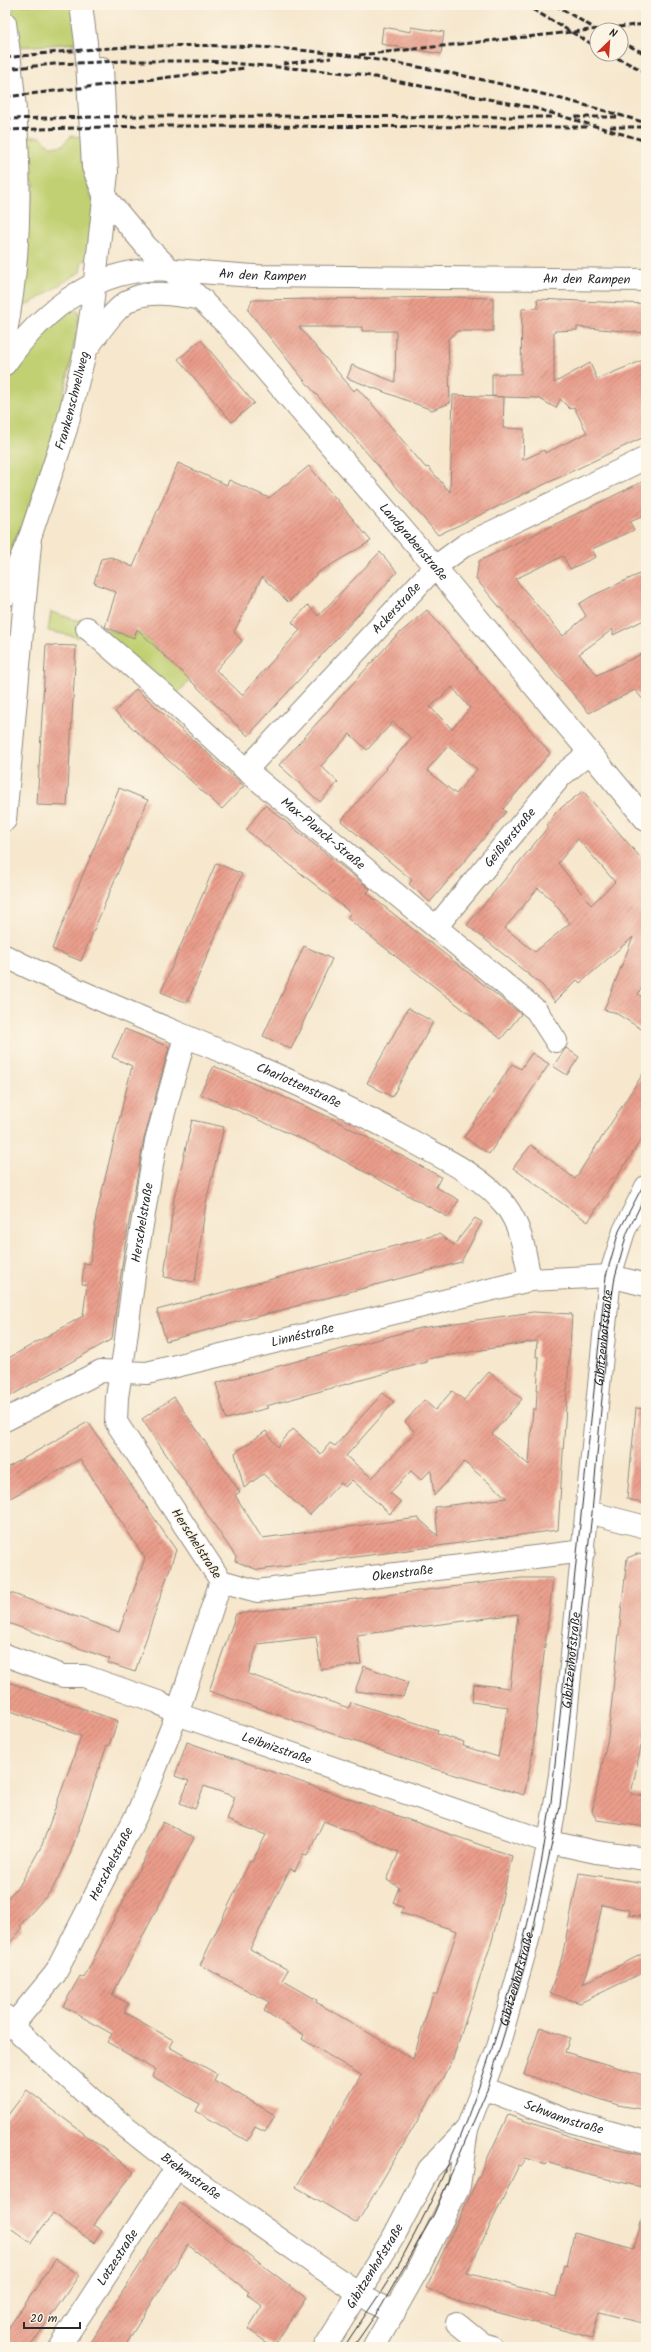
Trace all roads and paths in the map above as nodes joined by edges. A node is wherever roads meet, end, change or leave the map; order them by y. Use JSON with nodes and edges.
{"nodes":[{"id":1,"x":81,"y":5,"type":"edge"},
{"id":2,"x":97,"y":5,"type":"edge"},
{"id":3,"x":5,"y":23,"type":"edge"},
{"id":4,"x":105,"y":197,"type":"junction"},
{"id":5,"x":173,"y":270,"type":"junction"},
{"id":6,"x":646,"y":280,"type":"edge"},
{"id":7,"x":96,"y":283,"type":"junction"},
{"id":8,"x":202,"y":300,"type":"junction"},
{"id":9,"x":5,"y":337,"type":"edge"},
{"id":10,"x":85,"y":352,"type":"junction"},
{"id":11,"x":5,"y":364,"type":"edge"},
{"id":12,"x":646,"y":458,"type":"edge"},
{"id":13,"x":30,"y":537,"type":"junction"},
{"id":14,"x":434,"y":567,"type":"junction"},
{"id":15,"x":5,"y":596,"type":"edge"},
{"id":16,"x":87,"y":628,"type":"dead end"},
{"id":17,"x":589,"y":753,"type":"junction"},
{"id":18,"x":246,"y":770,"type":"junction"},
{"id":19,"x":5,"y":820,"type":"edge"},
{"id":20,"x":646,"y":820,"type":"edge"},
{"id":21,"x":436,"y":926,"type":"junction"},
{"id":22,"x":5,"y":956,"type":"edge"},
{"id":23,"x":185,"y":1036,"type":"junction"},
{"id":24,"x":556,"y":1041,"type":"dead end"},
{"id":25,"x":646,"y":1187,"type":"edge"},
{"id":26,"x":610,"y":1276,"type":"junction"},
{"id":27,"x":530,"y":1280,"type":"junction"},
{"id":28,"x":646,"y":1285,"type":"edge"},
{"id":29,"x":121,"y":1372,"type":"junction"},
{"id":30,"x":5,"y":1420,"type":"edge"},
{"id":31,"x":588,"y":1512,"type":"junction"},
{"id":32,"x":646,"y":1527,"type":"edge"},
{"id":33,"x":584,"y":1551,"type":"junction"},
{"id":34,"x":221,"y":1582,"type":"junction"},
{"id":35,"x":5,"y":1656,"type":"edge"},
{"id":36,"x":177,"y":1714,"type":"junction"},
{"id":37,"x":549,"y":1842,"type":"junction"},
{"id":38,"x":646,"y":1858,"type":"edge"},
{"id":39,"x":9,"y":2021,"type":"edge"},
{"id":40,"x":483,"y":2088,"type":"junction"},
{"id":41,"x":467,"y":2129,"type":"junction"},
{"id":42,"x":646,"y":2142,"type":"edge"},
{"id":43,"x":177,"y":2167,"type":"junction"},
{"id":44,"x":359,"y":2293,"type":"junction"},
{"id":45,"x":394,"y":2313,"type":"junction"},
{"id":46,"x":457,"y":2323,"type":"dead end"},
{"id":47,"x":59,"y":2347,"type":"edge"},
{"id":48,"x":325,"y":2347,"type":"edge"},
{"id":49,"x":374,"y":2347,"type":"edge"},
{"id":50,"x":492,"y":2347,"type":"edge"}],
"edges":[{"from":1,"to":4,"type":"main road"},
{"from":2,"to":4,"type":"main road"},
{"from":3,"to":9,"type":"main road"},
{"from":4,"to":5,"type":"main road"},
{"from":4,"to":7,"type":"main road","name":"Frankenschnellweg"},
{"from":5,"to":6,"type":"main road","name":"An den Rampen"},
{"from":5,"to":7,"type":"main road","name":"An den Rampen"},
{"from":5,"to":8,"type":"main road","name":"Landgrabenstraße"},
{"from":7,"to":10,"type":"main road","name":"Frankenschnellweg"},
{"from":7,"to":11,"type":"main road","name":"An den Rampen"},
{"from":8,"to":10,"type":"main road"},
{"from":8,"to":14,"type":"main road","name":"Landgrabenstraße"},
{"from":10,"to":13,"type":"main road","name":"Frankenschnellweg"},
{"from":12,"to":14,"type":"main road","name":"Ackerstraße"},
{"from":13,"to":15,"type":"main road","name":"Frankenschnellweg"},
{"from":13,"to":19,"type":"main road"},
{"from":14,"to":17,"type":"main road","name":"Landgrabenstraße"},
{"from":14,"to":18,"type":"main road","name":"Ackerstraße"},
{"from":16,"to":18,"type":"main road","name":"Max-Planck-Straße"},
{"from":17,"to":20,"type":"main road","name":"Landgrabenstraße"},
{"from":17,"to":21,"type":"main road","name":"Geißlerstraße"},
{"from":18,"to":21,"type":"main road","name":"Max-Planck-Straße"},
{"from":21,"to":24,"type":"main road","name":"Max-Planck-Straße"},
{"from":22,"to":23,"type":"main road","name":"Charlottenstraße"},
{"from":23,"to":27,"type":"main road","name":"Charlottenstraße"},
{"from":23,"to":29,"type":"main road","name":"Herschelstraße"},
{"from":25,"to":26,"type":"main road","name":"Gibitzenhofstraße"},
{"from":26,"to":27,"type":"main road","name":"Linnéstraße"},
{"from":26,"to":28,"type":"main road","name":"Linnéstraße"},
{"from":26,"to":31,"type":"main road","name":"Gibitzenhofstraße"},
{"from":27,"to":29,"type":"main road","name":"Linnéstraße"},
{"from":29,"to":30,"type":"main road","name":"Linnéstraße"},
{"from":29,"to":34,"type":"main road","name":"Herschelstraße"},
{"from":31,"to":32,"type":"main road"},
{"from":31,"to":33,"type":"main road","name":"Gibitzenhofstraße"},
{"from":33,"to":34,"type":"main road","name":"Okenstraße"},
{"from":33,"to":37,"type":"main road","name":"Gibitzenhofstraße"},
{"from":34,"to":36,"type":"main road","name":"Herschelstraße"},
{"from":35,"to":36,"type":"main road","name":"Leibnizstraße"},
{"from":36,"to":37,"type":"main road","name":"Leibnizstraße"},
{"from":36,"to":39,"type":"main road","name":"Herschelstraße"},
{"from":37,"to":38,"type":"main road","name":"Leibnizstraße"},
{"from":37,"to":40,"type":"main road","name":"Gibitzenhofstraße"},
{"from":39,"to":43,"type":"main road","name":"Brehmstraße"},
{"from":40,"to":41,"type":"main road","name":"Gibitzenhofstraße"},
{"from":40,"to":42,"type":"main road","name":"Schwannstraße"},
{"from":41,"to":44,"type":"main road","name":"Gibitzenhofstraße"},
{"from":41,"to":45,"type":"main road","name":"Gibitzenhofstraße"},
{"from":43,"to":44,"type":"main road","name":"Brehmstraße"},
{"from":43,"to":47,"type":"main road","name":"Lotzestraße"},
{"from":44,"to":45,"type":"main road","name":"Brehmstraße"},
{"from":44,"to":48,"type":"main road","name":"Gibitzenhofstraße"},
{"from":45,"to":49,"type":"main road","name":"Gibitzenhofstraße"},
{"from":46,"to":50,"type":"main road"}]}
